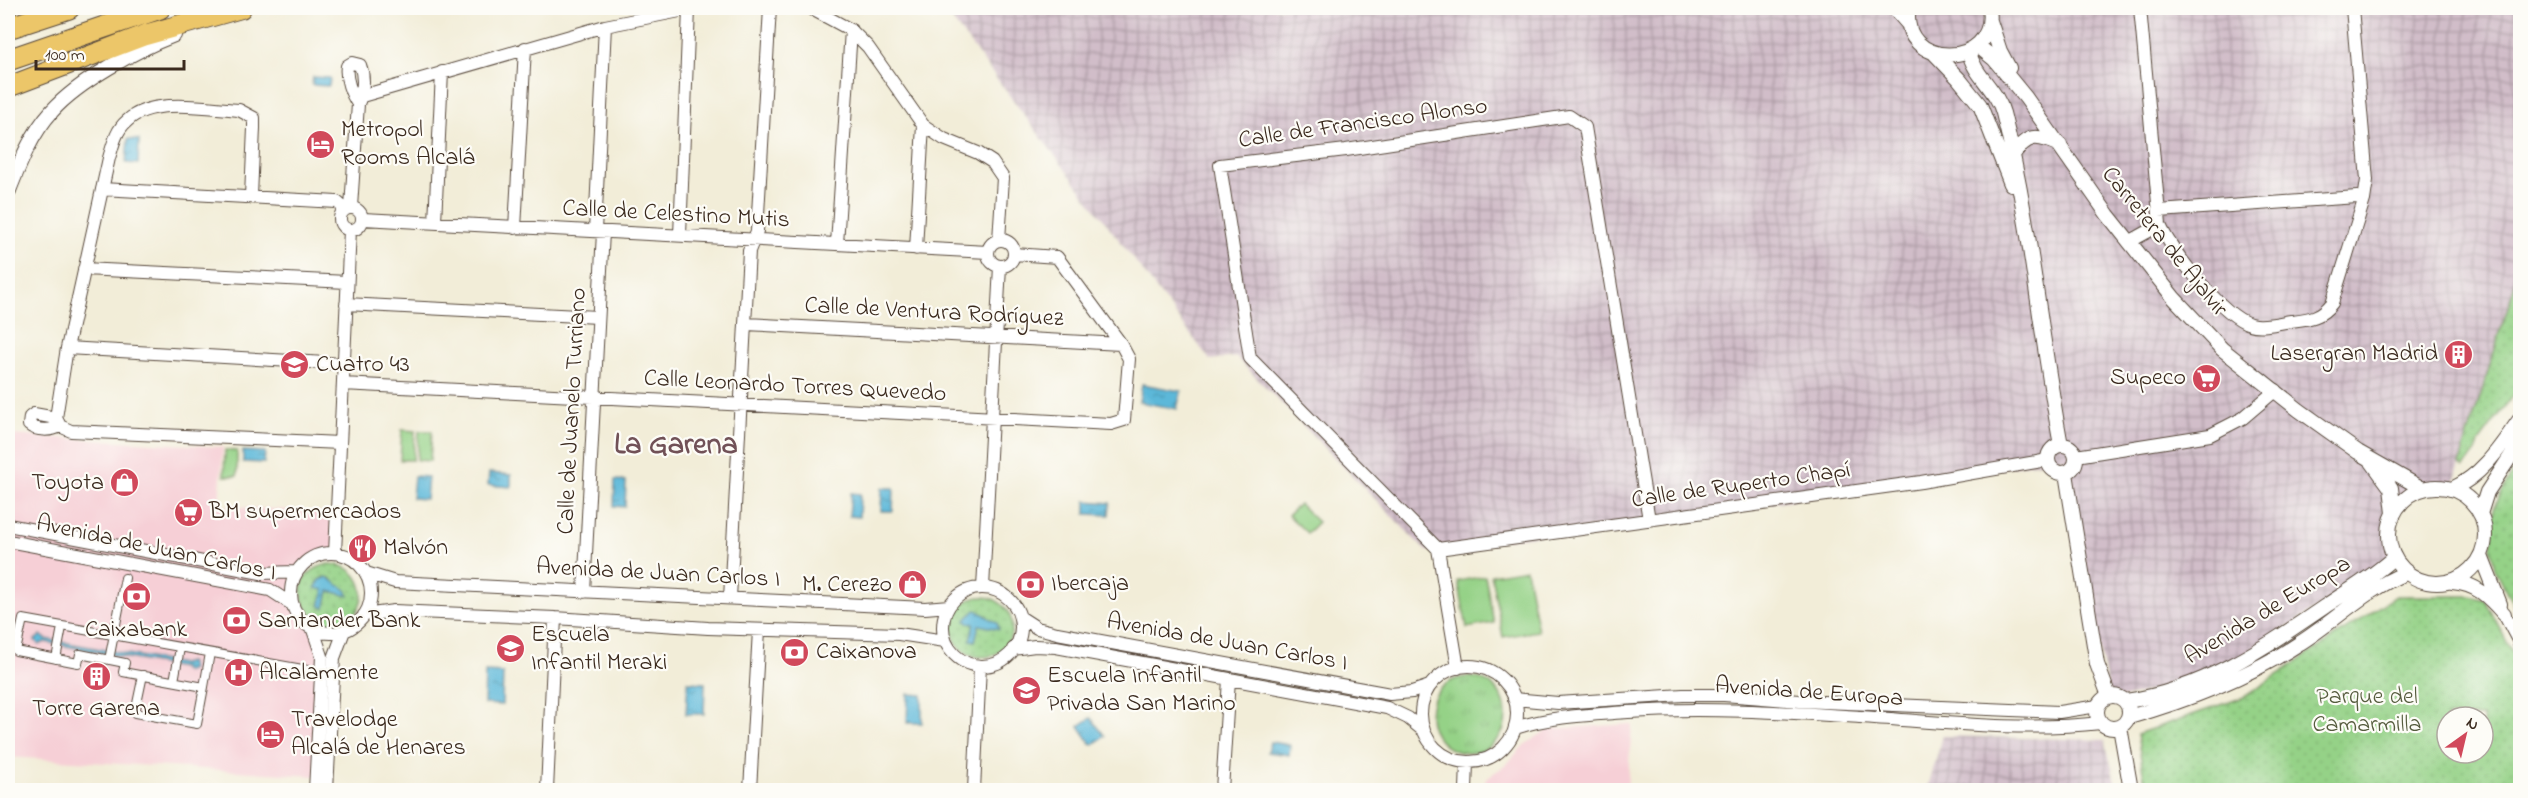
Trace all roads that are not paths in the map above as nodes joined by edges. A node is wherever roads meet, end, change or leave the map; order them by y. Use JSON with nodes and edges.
{"nodes":[{"id":1,"x":69,"y":8,"type":"edge"},
{"id":2,"x":160,"y":8,"type":"edge"},
{"id":3,"x":243,"y":8,"type":"edge"},
{"id":4,"x":692,"y":8,"type":"edge"},
{"id":5,"x":770,"y":8,"type":"edge"},
{"id":6,"x":810,"y":8,"type":"edge"},
{"id":7,"x":1894,"y":8,"type":"edge"},
{"id":8,"x":1909,"y":8,"type":"edge"},
{"id":9,"x":2140,"y":8,"type":"edge"},
{"id":10,"x":2352,"y":8,"type":"edge"},
{"id":11,"x":1990,"y":12,"type":"edge"},
{"id":12,"x":1909,"y":25,"type":"junction"},
{"id":13,"x":605,"y":26,"type":"junction"},
{"id":14,"x":8,"y":28,"type":"edge"},
{"id":15,"x":851,"y":30,"type":"junction"},
{"id":16,"x":525,"y":48,"type":"junction"},
{"id":17,"x":1973,"y":48,"type":"junction"},
{"id":18,"x":1934,"y":53,"type":"junction"},
{"id":19,"x":8,"y":60,"type":"edge"},
{"id":20,"x":442,"y":72,"type":"junction"},
{"id":21,"x":8,"y":87,"type":"edge"},
{"id":22,"x":2026,"y":98,"type":"junction"},
{"id":23,"x":923,"y":125,"type":"junction"},
{"id":24,"x":2061,"y":146,"type":"junction"},
{"id":25,"x":2012,"y":156,"type":"junction"},
{"id":26,"x":102,"y":189,"type":"junction"},
{"id":27,"x":8,"y":193,"type":"edge"},
{"id":28,"x":251,"y":196,"type":"junction"},
{"id":29,"x":2364,"y":200,"type":"junction"},
{"id":30,"x":348,"y":208,"type":"junction"},
{"id":31,"x":2159,"y":211,"type":"junction"},
{"id":32,"x":2023,"y":214,"type":"junction"},
{"id":33,"x":363,"y":219,"type":"junction"},
{"id":34,"x":435,"y":222,"type":"junction"},
{"id":35,"x":2160,"y":225,"type":"junction"},
{"id":36,"x":515,"y":228,"type":"junction"},
{"id":37,"x":350,"y":230,"type":"junction"},
{"id":38,"x":599,"y":232,"type":"junction"},
{"id":39,"x":680,"y":235,"type":"junction"},
{"id":40,"x":754,"y":240,"type":"junction"},
{"id":41,"x":999,"y":240,"type":"junction"},
{"id":42,"x":2129,"y":242,"type":"junction"},
{"id":43,"x":837,"y":244,"type":"junction"},
{"id":44,"x":916,"y":249,"type":"junction"},
{"id":45,"x":988,"y":252,"type":"junction"},
{"id":46,"x":1014,"y":254,"type":"junction"},
{"id":47,"x":1000,"y":266,"type":"junction"},
{"id":48,"x":84,"y":268,"type":"junction"},
{"id":49,"x":347,"y":282,"type":"junction"},
{"id":50,"x":346,"y":304,"type":"junction"},
{"id":51,"x":598,"y":317,"type":"junction"},
{"id":52,"x":746,"y":324,"type":"junction"},
{"id":53,"x":998,"y":338,"type":"junction"},
{"id":54,"x":1121,"y":344,"type":"junction"},
{"id":55,"x":67,"y":348,"type":"junction"},
{"id":56,"x":344,"y":364,"type":"junction"},
{"id":57,"x":343,"y":384,"type":"junction"},
{"id":58,"x":2276,"y":390,"type":"junction"},
{"id":59,"x":595,"y":398,"type":"junction"},
{"id":60,"x":742,"y":405,"type":"junction"},
{"id":61,"x":993,"y":419,"type":"junction"},
{"id":62,"x":2520,"y":419,"type":"edge"},
{"id":63,"x":2520,"y":442,"type":"edge"},
{"id":64,"x":340,"y":443,"type":"junction"},
{"id":65,"x":2061,"y":445,"type":"junction"},
{"id":66,"x":2076,"y":456,"type":"junction"},
{"id":67,"x":2048,"y":460,"type":"junction"},
{"id":68,"x":2371,"y":461,"type":"junction"},
{"id":69,"x":2066,"y":473,"type":"junction"},
{"id":70,"x":2423,"y":489,"type":"junction"},
{"id":71,"x":2452,"y":489,"type":"junction"},
{"id":72,"x":2394,"y":513,"type":"junction"},
{"id":73,"x":2480,"y":514,"type":"junction"},
{"id":74,"x":1649,"y":520,"type":"junction"},
{"id":75,"x":8,"y":525,"type":"edge"},
{"id":76,"x":8,"y":541,"type":"edge"},
{"id":77,"x":1438,"y":549,"type":"junction"},
{"id":78,"x":335,"y":553,"type":"junction"},
{"id":79,"x":2481,"y":556,"type":"junction"},
{"id":80,"x":2394,"y":557,"type":"junction"},
{"id":81,"x":297,"y":573,"type":"junction"},
{"id":82,"x":366,"y":573,"type":"junction"},
{"id":83,"x":2406,"y":573,"type":"junction"},
{"id":84,"x":125,"y":578,"type":"dead end"},
{"id":85,"x":2450,"y":582,"type":"junction"},
{"id":86,"x":983,"y":588,"type":"junction"},
{"id":87,"x":584,"y":592,"type":"junction"},
{"id":88,"x":730,"y":598,"type":"junction"},
{"id":89,"x":293,"y":605,"type":"junction"},
{"id":90,"x":949,"y":606,"type":"junction"},
{"id":91,"x":2504,"y":614,"type":"junction"},
{"id":92,"x":364,"y":615,"type":"junction"},
{"id":93,"x":1020,"y":617,"type":"junction"},
{"id":94,"x":555,"y":618,"type":"junction"},
{"id":95,"x":62,"y":627,"type":"junction"},
{"id":96,"x":312,"y":627,"type":"junction"},
{"id":97,"x":759,"y":630,"type":"junction"},
{"id":98,"x":344,"y":631,"type":"junction"},
{"id":99,"x":114,"y":637,"type":"junction"},
{"id":100,"x":945,"y":641,"type":"junction"},
{"id":101,"x":2520,"y":644,"type":"edge"},
{"id":102,"x":180,"y":648,"type":"junction"},
{"id":103,"x":1014,"y":649,"type":"junction"},
{"id":104,"x":210,"y":653,"type":"junction"},
{"id":105,"x":110,"y":655,"type":"junction"},
{"id":106,"x":56,"y":658,"type":"junction"},
{"id":107,"x":980,"y":666,"type":"junction"},
{"id":108,"x":1458,"y":668,"type":"junction"},
{"id":109,"x":308,"y":670,"type":"dead end"},
{"id":110,"x":143,"y":675,"type":"junction"},
{"id":111,"x":1228,"y":679,"type":"junction"},
{"id":112,"x":174,"y":681,"type":"junction"},
{"id":113,"x":1430,"y":686,"type":"junction"},
{"id":114,"x":204,"y":687,"type":"junction"},
{"id":115,"x":2109,"y":696,"type":"junction"},
{"id":116,"x":1514,"y":699,"type":"junction"},
{"id":117,"x":2126,"y":701,"type":"junction"},
{"id":118,"x":2098,"y":706,"type":"junction"},
{"id":119,"x":2124,"y":722,"type":"junction"},
{"id":120,"x":2101,"y":723,"type":"junction"},
{"id":121,"x":1515,"y":728,"type":"junction"},
{"id":122,"x":1424,"y":731,"type":"junction"},
{"id":123,"x":1467,"y":762,"type":"junction"},
{"id":124,"x":315,"y":790,"type":"edge"},
{"id":125,"x":327,"y":790,"type":"edge"},
{"id":126,"x":547,"y":790,"type":"edge"},
{"id":127,"x":750,"y":790,"type":"edge"},
{"id":128,"x":974,"y":790,"type":"edge"},
{"id":129,"x":1222,"y":790,"type":"edge"},
{"id":130,"x":1466,"y":790,"type":"edge"},
{"id":131,"x":2131,"y":790,"type":"edge"}],
"edges":[{"from":1,"to":14,"type":"highway"},
{"from":2,"to":19,"type":"highway"},
{"from":3,"to":21,"type":"highway"},
{"from":3,"to":27,"type":"street"},
{"from":4,"to":13,"type":"street"},
{"from":4,"to":39,"type":"street"},
{"from":5,"to":40,"type":"street"},
{"from":6,"to":15,"type":"street"},
{"from":7,"to":12,"type":"street"},
{"from":8,"to":12,"type":"street"},
{"from":9,"to":31,"type":"street"},
{"from":10,"to":29,"type":"street"},
{"from":11,"to":17,"type":"street"},
{"from":11,"to":22,"type":"street","name":"Carretera de Ajalvir"},
{"from":12,"to":18,"type":"street"},
{"from":13,"to":16,"type":"street"},
{"from":13,"to":38,"type":"street","name":"Calle de Juanelo Turriano"},
{"from":15,"to":23,"type":"street"},
{"from":15,"to":43,"type":"street"},
{"from":16,"to":20,"type":"street"},
{"from":16,"to":36,"type":"street"},
{"from":17,"to":18,"type":"street"},
{"from":17,"to":22,"type":"street","name":"Carretera de Ajalvir"},
{"from":17,"to":25,"type":"street"},
{"from":18,"to":32,"type":"street"},
{"from":20,"to":30,"type":"street"},
{"from":20,"to":34,"type":"street"},
{"from":22,"to":24,"type":"street","name":"Carretera de Ajalvir"},
{"from":23,"to":41,"type":"street"},
{"from":23,"to":44,"type":"street"},
{"from":24,"to":25,"type":"street"},
{"from":24,"to":42,"type":"street","name":"Carretera de Ajalvir"},
{"from":25,"to":32,"type":"street"},
{"from":26,"to":28,"type":"street"},
{"from":26,"to":28,"type":"street"},
{"from":26,"to":48,"type":"street"},
{"from":28,"to":30,"type":"street"},
{"from":29,"to":31,"type":"street"},
{"from":29,"to":35,"type":"street"},
{"from":30,"to":33,"type":"street"},
{"from":30,"to":37,"type":"street"},
{"from":31,"to":35,"type":"street"},
{"from":32,"to":65,"type":"street"},
{"from":33,"to":34,"type":"street","name":"Calle de Celestino Mutis"},
{"from":33,"to":37,"type":"street"},
{"from":34,"to":36,"type":"street","name":"Calle de Celestino Mutis"},
{"from":35,"to":42,"type":"street"},
{"from":36,"to":38,"type":"street","name":"Calle de Celestino Mutis"},
{"from":37,"to":49,"type":"street"},
{"from":38,"to":39,"type":"street","name":"Calle de Celestino Mutis"},
{"from":38,"to":51,"type":"street","name":"Calle de Juanelo Turriano"},
{"from":39,"to":40,"type":"street","name":"Calle de Celestino Mutis"},
{"from":40,"to":43,"type":"street","name":"Calle de Celestino Mutis"},
{"from":40,"to":52,"type":"street"},
{"from":41,"to":45,"type":"street"},
{"from":41,"to":46,"type":"street"},
{"from":42,"to":58,"type":"street","name":"Carretera de Ajalvir"},
{"from":43,"to":44,"type":"street","name":"Calle de Celestino Mutis"},
{"from":44,"to":45,"type":"street","name":"Calle de Celestino Mutis"},
{"from":45,"to":47,"type":"street"},
{"from":46,"to":47,"type":"street"},
{"from":46,"to":54,"type":"street"},
{"from":47,"to":53,"type":"street"},
{"from":48,"to":49,"type":"street"},
{"from":48,"to":55,"type":"street"},
{"from":49,"to":50,"type":"street"},
{"from":50,"to":51,"type":"street"},
{"from":50,"to":56,"type":"street"},
{"from":51,"to":59,"type":"street","name":"Calle de Juanelo Turriano"},
{"from":52,"to":53,"type":"street","name":"Calle de Ventura Rodríguez"},
{"from":52,"to":60,"type":"street"},
{"from":53,"to":54,"type":"street","name":"Calle de Ventura Rodríguez"},
{"from":53,"to":61,"type":"street"},
{"from":54,"to":61,"type":"street","name":"Calle Leonardo Torres Quevedo"},
{"from":55,"to":56,"type":"street"},
{"from":55,"to":64,"type":"street"},
{"from":56,"to":57,"type":"street"},
{"from":57,"to":59,"type":"street","name":"Calle Leonardo Torres Quevedo"},
{"from":57,"to":64,"type":"street"},
{"from":58,"to":66,"type":"street"},
{"from":58,"to":68,"type":"street","name":"Carretera de Ajalvir"},
{"from":59,"to":60,"type":"street","name":"Calle Leonardo Torres Quevedo"},
{"from":59,"to":87,"type":"street","name":"Calle de Juanelo Turriano"},
{"from":60,"to":61,"type":"street","name":"Calle Leonardo Torres Quevedo"},
{"from":60,"to":88,"type":"street"},
{"from":61,"to":86,"type":"street"},
{"from":62,"to":71,"type":"street"},
{"from":63,"to":73,"type":"street"},
{"from":64,"to":78,"type":"street"},
{"from":65,"to":66,"type":"street"},
{"from":65,"to":67,"type":"street"},
{"from":66,"to":69,"type":"street"},
{"from":67,"to":69,"type":"street"},
{"from":67,"to":74,"type":"street","name":"Calle de Ruperto Chapí"},
{"from":68,"to":70,"type":"street","name":"Carretera de Ajalvir"},
{"from":68,"to":72,"type":"street","name":"Carretera de Ajalvir"},
{"from":69,"to":115,"type":"street"},
{"from":70,"to":71,"type":"street"},
{"from":70,"to":72,"type":"street"},
{"from":71,"to":73,"type":"street"},
{"from":72,"to":80,"type":"street"},
{"from":73,"to":79,"type":"street"},
{"from":74,"to":77,"type":"street","name":"Calle de Ruperto Chapí"},
{"from":74,"to":77,"type":"street","name":"Calle de Francisco Alonso"},
{"from":75,"to":81,"type":"street","name":"Avenida de Juan Carlos I"},
{"from":76,"to":89,"type":"street","name":"Avenida de Juan Carlos I"},
{"from":77,"to":108,"type":"street"},
{"from":78,"to":81,"type":"street"},
{"from":78,"to":82,"type":"street"},
{"from":79,"to":85,"type":"street"},
{"from":79,"to":91,"type":"street"},
{"from":80,"to":83,"type":"street"},
{"from":80,"to":117,"type":"street","name":"Avenida de Europa"},
{"from":81,"to":89,"type":"street"},
{"from":82,"to":87,"type":"street","name":"Avenida de Juan Carlos I"},
{"from":82,"to":92,"type":"street"},
{"from":83,"to":85,"type":"street"},
{"from":83,"to":119,"type":"street","name":"Avenida de Europa"},
{"from":84,"to":99,"type":"street"},
{"from":85,"to":91,"type":"street"},
{"from":86,"to":90,"type":"street"},
{"from":86,"to":93,"type":"street"},
{"from":87,"to":88,"type":"street","name":"Avenida de Juan Carlos I"},
{"from":88,"to":90,"type":"street","name":"Avenida de Juan Carlos I"},
{"from":89,"to":96,"type":"street"},
{"from":90,"to":100,"type":"street"},
{"from":91,"to":101,"type":"street"},
{"from":92,"to":94,"type":"street","name":"Avenida de Juan Carlos I"},
{"from":92,"to":98,"type":"street"},
{"from":93,"to":103,"type":"street"},
{"from":93,"to":113,"type":"street","name":"Avenida de Juan Carlos I"},
{"from":94,"to":97,"type":"street","name":"Avenida de Juan Carlos I"},
{"from":94,"to":126,"type":"street"},
{"from":95,"to":99,"type":"street"},
{"from":95,"to":106,"type":"street"},
{"from":95,"to":106,"type":"street"},
{"from":96,"to":98,"type":"street"},
{"from":96,"to":124,"type":"street"},
{"from":97,"to":100,"type":"street","name":"Avenida de Juan Carlos I"},
{"from":97,"to":127,"type":"street"},
{"from":98,"to":125,"type":"street"},
{"from":99,"to":102,"type":"street"},
{"from":99,"to":105,"type":"street"},
{"from":100,"to":107,"type":"street"},
{"from":102,"to":104,"type":"street"},
{"from":102,"to":112,"type":"street"},
{"from":103,"to":107,"type":"street"},
{"from":103,"to":111,"type":"street","name":"Avenida de Juan Carlos I"},
{"from":104,"to":109,"type":"street"},
{"from":104,"to":114,"type":"street"},
{"from":105,"to":106,"type":"street"},
{"from":105,"to":110,"type":"street"},
{"from":107,"to":128,"type":"street"},
{"from":108,"to":113,"type":"street"},
{"from":108,"to":116,"type":"street"},
{"from":110,"to":112,"type":"street"},
{"from":110,"to":114,"type":"street"},
{"from":111,"to":122,"type":"street","name":"Avenida de Juan Carlos I"},
{"from":111,"to":129,"type":"street"},
{"from":112,"to":114,"type":"street"},
{"from":113,"to":122,"type":"street"},
{"from":115,"to":117,"type":"street"},
{"from":115,"to":118,"type":"street"},
{"from":116,"to":118,"type":"street","name":"Avenida de Europa"},
{"from":116,"to":121,"type":"street"},
{"from":117,"to":119,"type":"street"},
{"from":118,"to":120,"type":"street"},
{"from":119,"to":120,"type":"street"},
{"from":119,"to":131,"type":"street"},
{"from":120,"to":121,"type":"street","name":"Avenida de Europa"},
{"from":121,"to":123,"type":"street"},
{"from":122,"to":123,"type":"street"},
{"from":123,"to":130,"type":"street"}]}
